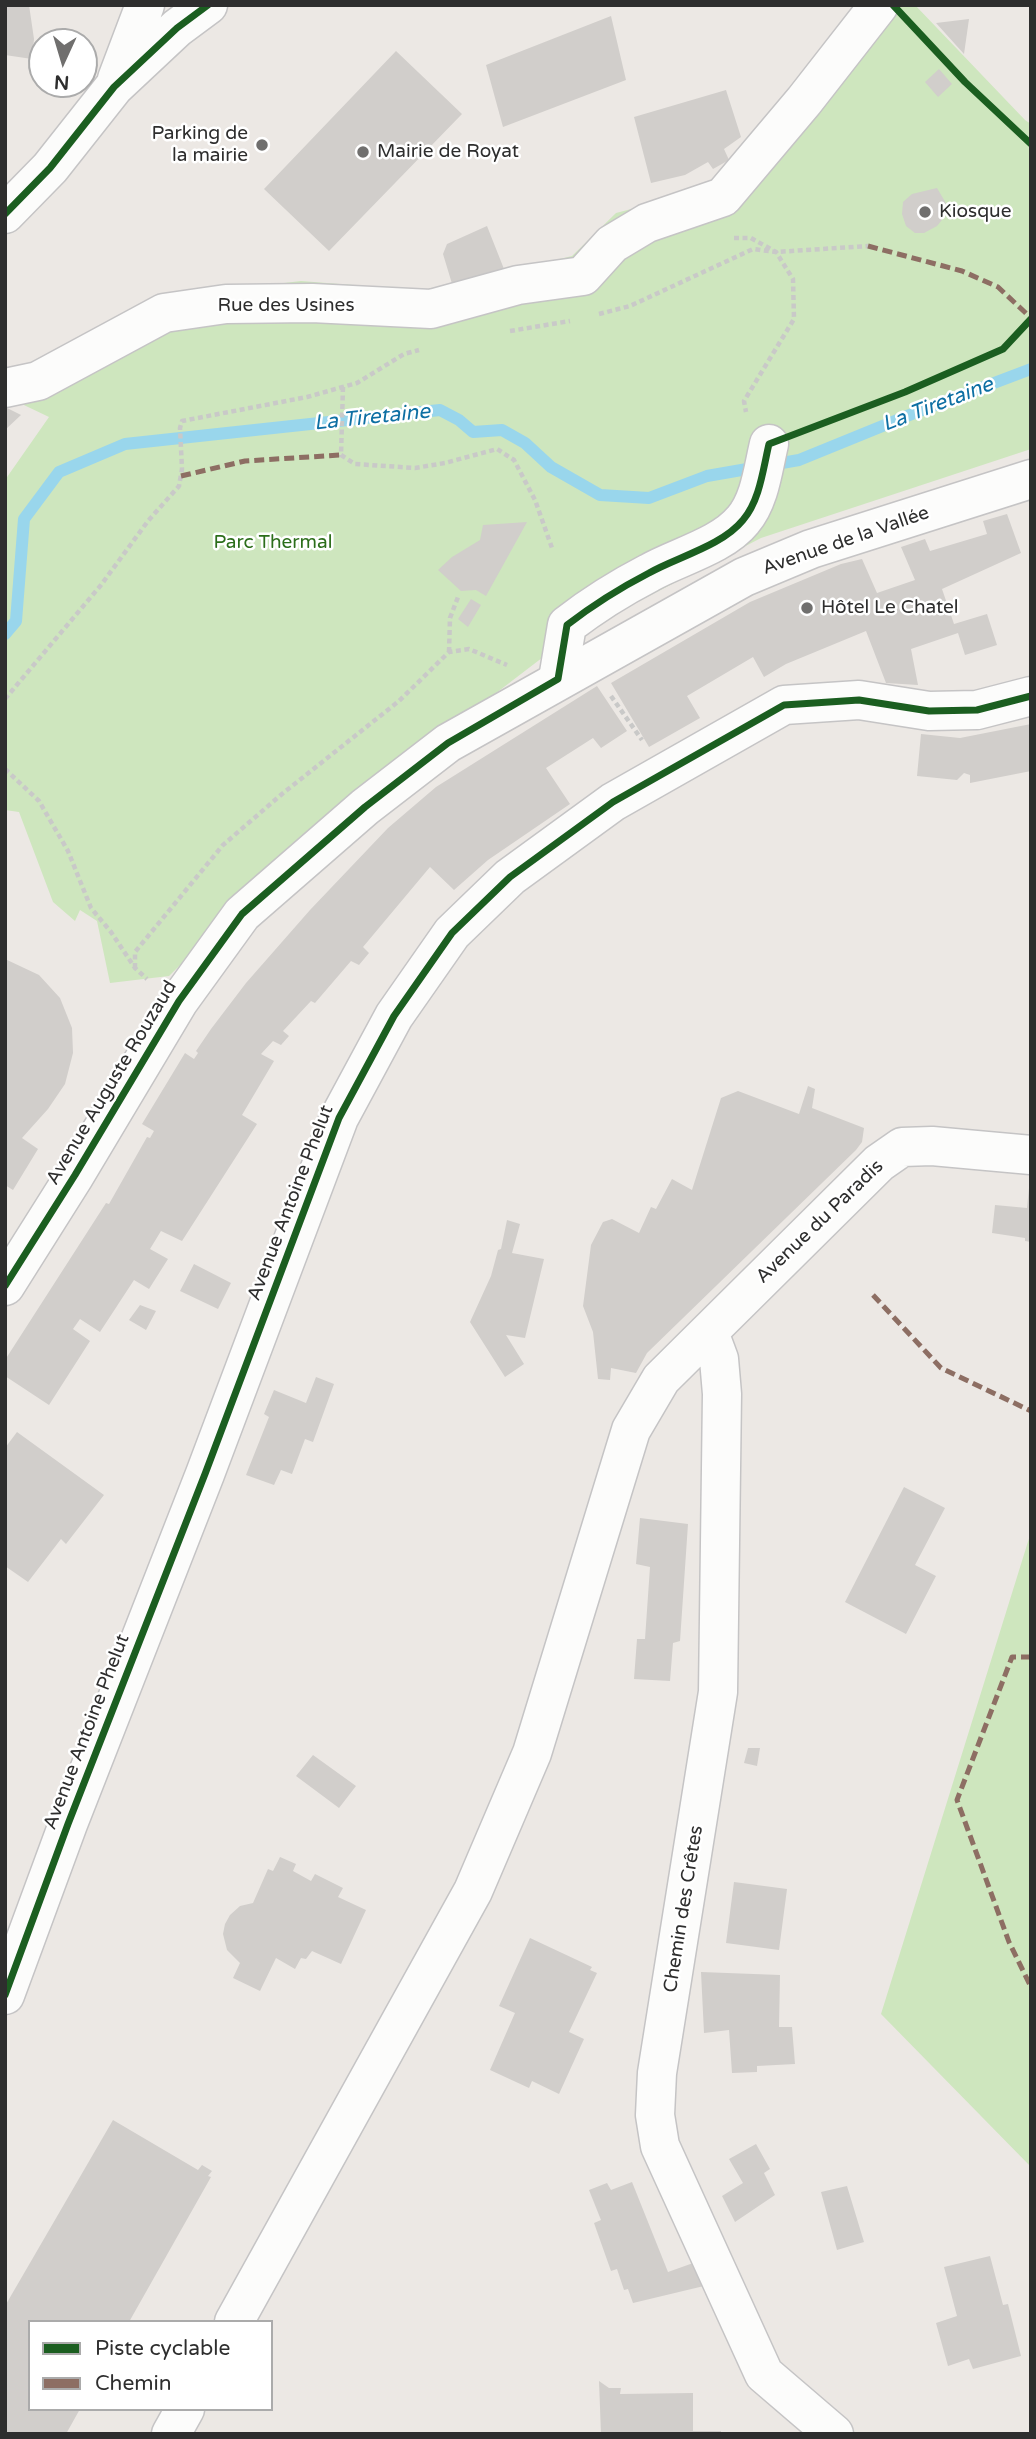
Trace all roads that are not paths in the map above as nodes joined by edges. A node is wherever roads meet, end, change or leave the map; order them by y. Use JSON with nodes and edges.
{"nodes":[{"id":1,"x":145,"y":5,"type":"edge"},
{"id":2,"x":208,"y":5,"type":"edge"},
{"id":3,"x":878,"y":5,"type":"edge"},
{"id":4,"x":114,"y":87,"type":"junction"},
{"id":5,"x":5,"y":214,"type":"edge"},
{"id":6,"x":5,"y":388,"type":"edge"},
{"id":7,"x":769,"y":444,"type":"road end"},
{"id":8,"x":1031,"y":479,"type":"edge"},
{"id":9,"x":574,"y":671,"type":"junction"},
{"id":10,"x":1031,"y":696,"type":"edge"},
{"id":11,"x":1031,"y":1155,"type":"edge"},
{"id":12,"x":5,"y":1286,"type":"edge"},
{"id":13,"x":709,"y":1332,"type":"junction"},
{"id":14,"x":5,"y":1996,"type":"edge"},
{"id":15,"x":235,"y":2320,"type":"edge"},
{"id":16,"x":184,"y":2411,"type":"edge"},
{"id":17,"x":171,"y":2434,"type":"edge"},
{"id":18,"x":834,"y":2434,"type":"edge"}],
"edges":[{"from":1,"to":4,"type":"street"},
{"from":2,"to":4,"type":"street"},
{"from":3,"to":6,"type":"street","name":"Rue des Usines"},
{"from":4,"to":5,"type":"street"},
{"from":7,"to":9,"type":"street"},
{"from":8,"to":9,"type":"street","name":"Avenue de la Vallée"},
{"from":9,"to":12,"type":"street","name":"Avenue Auguste Rouzaud"},
{"from":10,"to":14,"type":"street","name":"Avenue Antoine Phelut"},
{"from":11,"to":13,"type":"street","name":"Avenue du Paradis"},
{"from":13,"to":15,"type":"street"},
{"from":13,"to":18,"type":"street","name":"Chemin des Crêtes"},
{"from":16,"to":17,"type":"street"}]}
